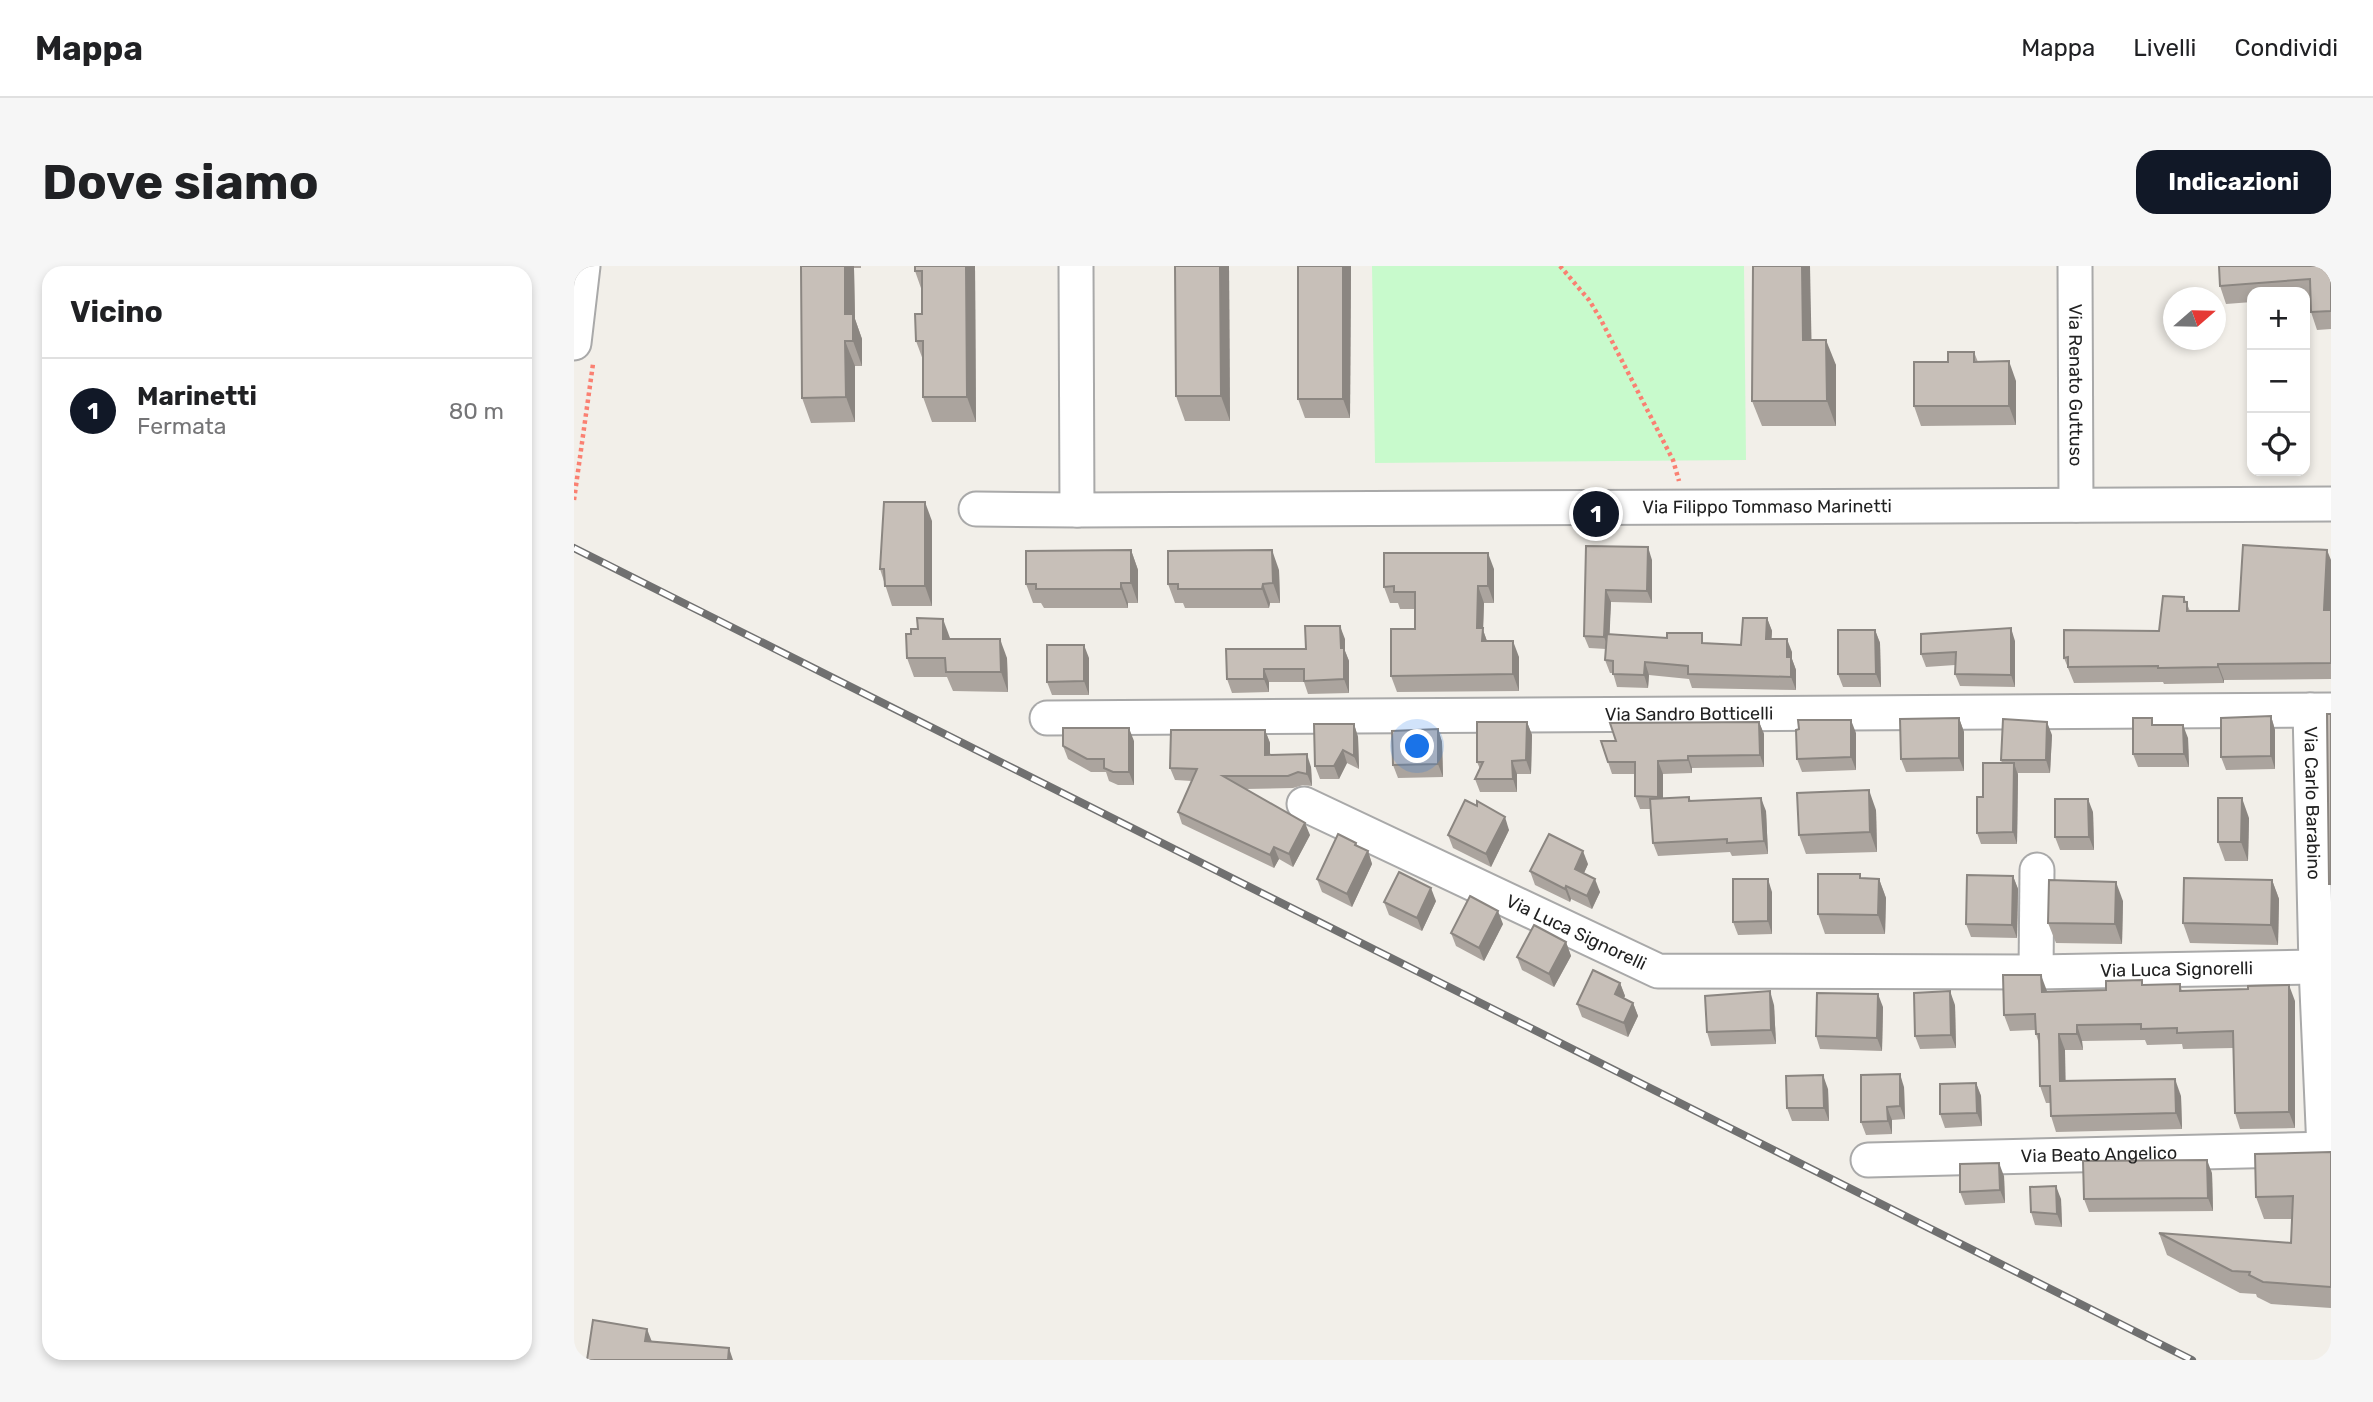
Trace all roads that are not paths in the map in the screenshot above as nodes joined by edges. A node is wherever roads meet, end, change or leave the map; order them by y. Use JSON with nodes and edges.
{"nodes":[{"id":1,"x":583,"y":266,"type":"edge"},
{"id":2,"x":1076,"y":266,"type":"edge"},
{"id":3,"x":2075,"y":266,"type":"edge"},
{"id":4,"x":583,"y":353,"type":"edge"},
{"id":5,"x":2331,"y":504,"type":"edge"},
{"id":6,"x":2076,"y":505,"type":"junction"},
{"id":7,"x":976,"y":509,"type":"dead end"},
{"id":8,"x":1077,"y":510,"type":"junction"},
{"id":9,"x":2320,"y":710,"type":"edge"},
{"id":10,"x":1047,"y":718,"type":"dead end"},
{"id":11,"x":1304,"y":804,"type":"dead end"},
{"id":12,"x":2037,"y":870,"type":"dead end"},
{"id":13,"x":2316,"y":967,"type":"junction"},
{"id":14,"x":2036,"y":972,"type":"junction"},
{"id":15,"x":2327,"y":1149,"type":"edge"},
{"id":16,"x":1868,"y":1160,"type":"dead end"}],
"edges":[{"from":1,"to":4,"type":"street"},
{"from":2,"to":8,"type":"street"},
{"from":3,"to":6,"type":"street","name":"Via Renato Guttuso"},
{"from":5,"to":6,"type":"street","name":"Via Filippo Tommaso Marinetti"},
{"from":6,"to":8,"type":"street","name":"Via Filippo Tommaso Marinetti"},
{"from":7,"to":8,"type":"street","name":"Via Filippo Tommaso Marinetti"},
{"from":9,"to":10,"type":"street","name":"Via Sandro Botticelli"},
{"from":9,"to":13,"type":"street","name":"Via Carlo Barabino"},
{"from":11,"to":14,"type":"street","name":"Via Luca Signorelli"},
{"from":12,"to":14,"type":"street"},
{"from":13,"to":14,"type":"street","name":"Via Luca Signorelli"},
{"from":13,"to":15,"type":"street","name":"Via Carlo Barabino"},
{"from":15,"to":16,"type":"street","name":"Via Beato Angelico"}]}
